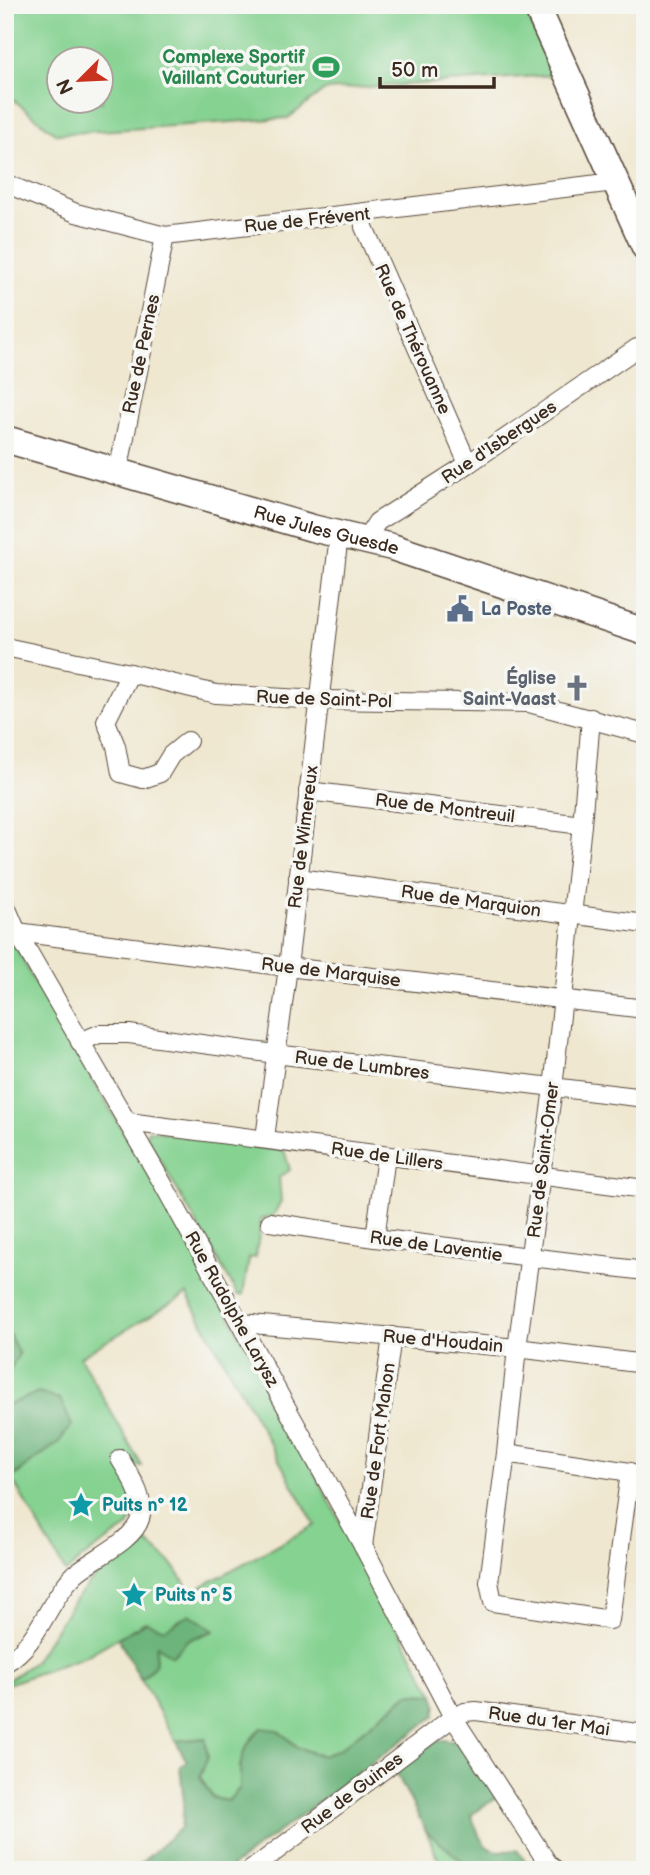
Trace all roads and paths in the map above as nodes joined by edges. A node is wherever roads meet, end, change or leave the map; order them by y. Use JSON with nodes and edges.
{"nodes":[{"id":1,"x":536,"y":5,"type":"edge"},
{"id":2,"x":553,"y":5,"type":"edge"},
{"id":3,"x":615,"y":182,"type":"junction"},
{"id":4,"x":5,"y":183,"type":"edge"},
{"id":5,"x":645,"y":210,"type":"edge"},
{"id":6,"x":363,"y":214,"type":"junction"},
{"id":7,"x":165,"y":236,"type":"junction"},
{"id":8,"x":645,"y":247,"type":"edge"},
{"id":9,"x":637,"y":348,"type":"dead end"},
{"id":10,"x":5,"y":439,"type":"edge"},
{"id":11,"x":468,"y":464,"type":"junction"},
{"id":12,"x":118,"y":472,"type":"junction"},
{"id":13,"x":339,"y":535,"type":"junction"},
{"id":14,"x":366,"y":540,"type":"junction"},
{"id":15,"x":645,"y":632,"type":"edge"},
{"id":16,"x":5,"y":647,"type":"edge"},
{"id":17,"x":130,"y":673,"type":"junction"},
{"id":18,"x":320,"y":701,"type":"junction"},
{"id":19,"x":591,"y":718,"type":"junction"},
{"id":20,"x":645,"y":734,"type":"edge"},
{"id":21,"x":188,"y":741,"type":"dead end"},
{"id":22,"x":308,"y":791,"type":"junction"},
{"id":23,"x":582,"y":825,"type":"junction"},
{"id":24,"x":298,"y":878,"type":"junction"},
{"id":25,"x":5,"y":904,"type":"edge"},
{"id":26,"x":572,"y":915,"type":"junction"},
{"id":27,"x":645,"y":924,"type":"edge"},
{"id":28,"x":17,"y":932,"type":"junction"},
{"id":29,"x":288,"y":967,"type":"junction"},
{"id":30,"x":562,"y":1000,"type":"junction"},
{"id":31,"x":645,"y":1009,"type":"edge"},
{"id":32,"x":80,"y":1042,"type":"junction"},
{"id":33,"x":275,"y":1054,"type":"junction"},
{"id":34,"x":553,"y":1088,"type":"junction"},
{"id":35,"x":645,"y":1098,"type":"edge"},
{"id":36,"x":128,"y":1122,"type":"junction"},
{"id":37,"x":265,"y":1138,"type":"junction"},
{"id":38,"x":386,"y":1156,"type":"junction"},
{"id":39,"x":541,"y":1177,"type":"junction"},
{"id":40,"x":645,"y":1189,"type":"edge"},
{"id":41,"x":270,"y":1222,"type":"dead end"},
{"id":42,"x":375,"y":1238,"type":"junction"},
{"id":43,"x":531,"y":1258,"type":"junction"},
{"id":44,"x":645,"y":1271,"type":"edge"},
{"id":45,"x":241,"y":1323,"type":"junction"},
{"id":46,"x":392,"y":1336,"type":"junction"},
{"id":47,"x":517,"y":1348,"type":"junction"},
{"id":48,"x":645,"y":1364,"type":"edge"},
{"id":49,"x":506,"y":1453,"type":"junction"},
{"id":50,"x":120,"y":1459,"type":"dead end"},
{"id":51,"x":363,"y":1546,"type":"junction"},
{"id":52,"x":5,"y":1663,"type":"edge"},
{"id":53,"x":453,"y":1717,"type":"junction"},
{"id":54,"x":645,"y":1734,"type":"edge"},
{"id":55,"x":251,"y":1870,"type":"edge"},
{"id":56,"x":556,"y":1870,"type":"edge"}],
"edges":[{"from":1,"to":3,"type":"street"},
{"from":2,"to":5,"type":"street"},
{"from":3,"to":6,"type":"street","name":"Rue de Frévent"},
{"from":3,"to":8,"type":"street"},
{"from":4,"to":7,"type":"street","name":"Rue de Frévent"},
{"from":6,"to":7,"type":"street","name":"Rue de Frévent"},
{"from":6,"to":11,"type":"street","name":"Rue de Thérouanne"},
{"from":7,"to":12,"type":"street","name":"Rue de Pernes"},
{"from":9,"to":11,"type":"street","name":"Rue d'Isbergues"},
{"from":10,"to":12,"type":"street","name":"Rue Jules Guesde"},
{"from":11,"to":14,"type":"street","name":"Rue d'Isbergues"},
{"from":12,"to":13,"type":"street","name":"Rue Jules Guesde"},
{"from":13,"to":14,"type":"street","name":"Rue Jules Guesde"},
{"from":13,"to":18,"type":"street","name":"Rue de Wimereux"},
{"from":14,"to":15,"type":"street","name":"Rue Jules Guesde"},
{"from":16,"to":17,"type":"street","name":"Rue de Saint-Pol"},
{"from":17,"to":18,"type":"street","name":"Rue de Saint-Pol"},
{"from":17,"to":21,"type":"street"},
{"from":18,"to":19,"type":"street","name":"Rue de Saint-Pol"},
{"from":18,"to":22,"type":"street","name":"Rue de Wimereux"},
{"from":19,"to":20,"type":"street","name":"Rue de Saint-Pol"},
{"from":19,"to":23,"type":"street","name":"Rue de Saint-Omer"},
{"from":22,"to":23,"type":"street","name":"Rue de Montreuil"},
{"from":22,"to":24,"type":"street","name":"Rue de Wimereux"},
{"from":23,"to":26,"type":"street","name":"Rue de Saint-Omer"},
{"from":24,"to":26,"type":"street","name":"Rue de Marquion"},
{"from":24,"to":29,"type":"street","name":"Rue de Wimereux"},
{"from":25,"to":28,"type":"street","name":"Rue Rudolphe Larysz"},
{"from":26,"to":27,"type":"street","name":"Rue de Marquion"},
{"from":26,"to":30,"type":"street","name":"Rue de Saint-Omer"},
{"from":28,"to":29,"type":"street","name":"Rue de Marquise"},
{"from":28,"to":32,"type":"street","name":"Rue Rudolphe Larysz"},
{"from":29,"to":30,"type":"street","name":"Rue de Marquise"},
{"from":29,"to":33,"type":"street","name":"Rue de Wimereux"},
{"from":30,"to":31,"type":"street","name":"Rue de Marquise"},
{"from":30,"to":34,"type":"street","name":"Rue de Saint-Omer"},
{"from":32,"to":33,"type":"street","name":"Rue de Lumbres"},
{"from":32,"to":36,"type":"street","name":"Rue Rudolphe Larysz"},
{"from":33,"to":34,"type":"street","name":"Rue de Lumbres"},
{"from":33,"to":37,"type":"street","name":"Rue de Wimereux"},
{"from":34,"to":35,"type":"street","name":"Rue de Lumbres"},
{"from":34,"to":39,"type":"street","name":"Rue de Saint-Omer"},
{"from":36,"to":37,"type":"street","name":"Rue de Lillers"},
{"from":36,"to":45,"type":"street","name":"Rue Rudolphe Larysz"},
{"from":37,"to":38,"type":"street","name":"Rue de Lillers"},
{"from":38,"to":39,"type":"street","name":"Rue de Lillers"},
{"from":38,"to":42,"type":"street"},
{"from":39,"to":40,"type":"street","name":"Rue de Lillers"},
{"from":39,"to":43,"type":"street","name":"Rue de Saint-Omer"},
{"from":41,"to":42,"type":"street","name":"Rue de Laventie"},
{"from":42,"to":43,"type":"street","name":"Rue de Laventie"},
{"from":43,"to":44,"type":"street","name":"Rue de Laventie"},
{"from":43,"to":47,"type":"street","name":"Rue de Saint-Omer"},
{"from":45,"to":46,"type":"street","name":"Rue d'Houdain"},
{"from":45,"to":51,"type":"street","name":"Rue Rudolphe Larysz"},
{"from":46,"to":47,"type":"street","name":"Rue d'Houdain"},
{"from":46,"to":51,"type":"street","name":"Rue de Fort Mahon"},
{"from":47,"to":48,"type":"street","name":"Rue d'Houdain"},
{"from":47,"to":49,"type":"street","name":"Rue de Saint-Omer"},
{"from":49,"to":49,"type":"street","name":"Rue de Saint-Omer"},
{"from":50,"to":52,"type":"street"},
{"from":51,"to":53,"type":"street","name":"Rue Rudolphe Larysz"},
{"from":53,"to":54,"type":"street","name":"Rue du 1er Mai"},
{"from":53,"to":55,"type":"street","name":"Rue de Guines"},
{"from":53,"to":56,"type":"street","name":"Rue Rudolphe Larysz"}]}
